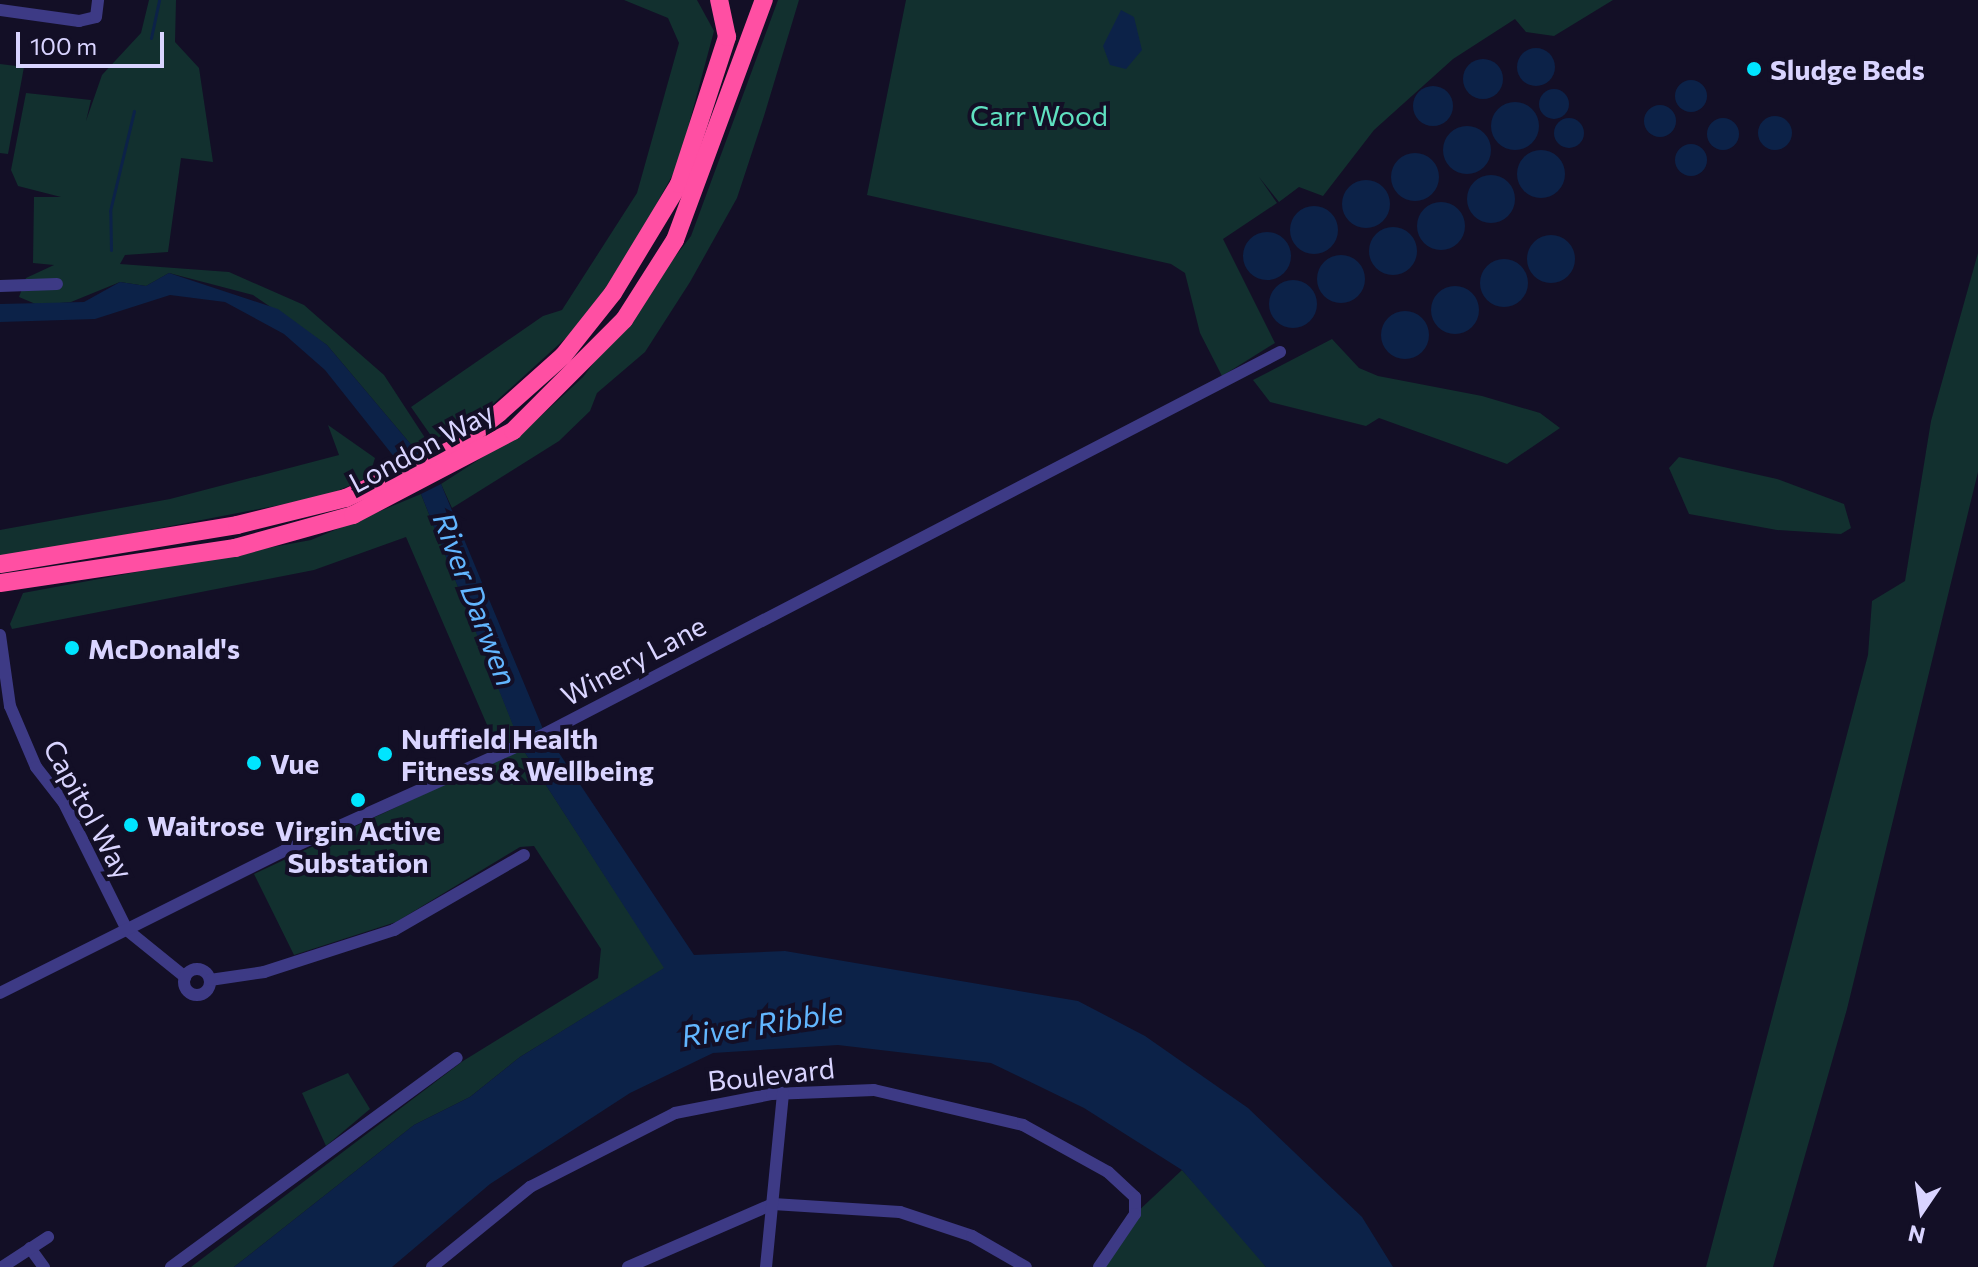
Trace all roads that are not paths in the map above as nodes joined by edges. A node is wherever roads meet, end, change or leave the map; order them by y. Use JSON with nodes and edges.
{"nodes":[{"id":1,"x":35,"y":0,"type":"edge"},
{"id":2,"x":98,"y":0,"type":"edge"},
{"id":3,"x":719,"y":0,"type":"edge"},
{"id":4,"x":764,"y":0,"type":"edge"},
{"id":5,"x":0,"y":10,"type":"edge"},
{"id":6,"x":33,"y":16,"type":"junction"},
{"id":7,"x":57,"y":284,"type":"dead end"},
{"id":8,"x":0,"y":286,"type":"edge"},
{"id":9,"x":1280,"y":352,"type":"dead end"},
{"id":10,"x":459,"y":455,"type":"junction"},
{"id":11,"x":349,"y":506,"type":"junction"},
{"id":12,"x":0,"y":564,"type":"edge"},
{"id":13,"x":0,"y":583,"type":"edge"},
{"id":14,"x":0,"y":635,"type":"edge"},
{"id":15,"x":524,"y":855,"type":"dead end"},
{"id":16,"x":127,"y":930,"type":"junction"},
{"id":17,"x":185,"y":977,"type":"junction"},
{"id":18,"x":210,"y":980,"type":"junction"},
{"id":19,"x":0,"y":993,"type":"edge"},
{"id":20,"x":457,"y":1058,"type":"dead end"},
{"id":21,"x":783,"y":1093,"type":"junction"},
{"id":22,"x":773,"y":1204,"type":"junction"},
{"id":23,"x":48,"y":1237,"type":"dead end"},
{"id":24,"x":30,"y":1248,"type":"junction"},
{"id":25,"x":630,"y":1266,"type":"edge"},
{"id":26,"x":2,"y":1267,"type":"edge"},
{"id":27,"x":44,"y":1267,"type":"edge"},
{"id":28,"x":171,"y":1267,"type":"edge"},
{"id":29,"x":432,"y":1267,"type":"edge"},
{"id":30,"x":766,"y":1267,"type":"edge"},
{"id":31,"x":1026,"y":1267,"type":"edge"},
{"id":32,"x":1099,"y":1267,"type":"edge"}],
"edges":[{"from":1,"to":6,"type":"street"},
{"from":2,"to":6,"type":"street"},
{"from":3,"to":10,"type":"highway","name":"London Way"},
{"from":4,"to":10,"type":"highway","name":"London Way"},
{"from":5,"to":6,"type":"street"},
{"from":7,"to":8,"type":"street"},
{"from":9,"to":16,"type":"street","name":"Winery Lane"},
{"from":10,"to":11,"type":"highway","name":"London Way"},
{"from":11,"to":12,"type":"highway","name":"London Way"},
{"from":11,"to":13,"type":"highway","name":"London Way"},
{"from":14,"to":16,"type":"street","name":"Capitol Way"},
{"from":15,"to":18,"type":"street","name":"Capitol Way"},
{"from":16,"to":17,"type":"street","name":"Capitol Way"},
{"from":16,"to":19,"type":"street","name":"Winery Lane"},
{"from":17,"to":18,"type":"street","name":"Capitol Way"},
{"from":17,"to":18,"type":"street","name":"Capitol Way"},
{"from":20,"to":28,"type":"street"},
{"from":21,"to":22,"type":"street"},
{"from":21,"to":29,"type":"street","name":"Boulevard"},
{"from":21,"to":32,"type":"street","name":"Boulevard"},
{"from":22,"to":25,"type":"street"},
{"from":22,"to":30,"type":"street"},
{"from":22,"to":31,"type":"street"},
{"from":23,"to":24,"type":"street"},
{"from":24,"to":26,"type":"street"},
{"from":24,"to":27,"type":"street"}]}
